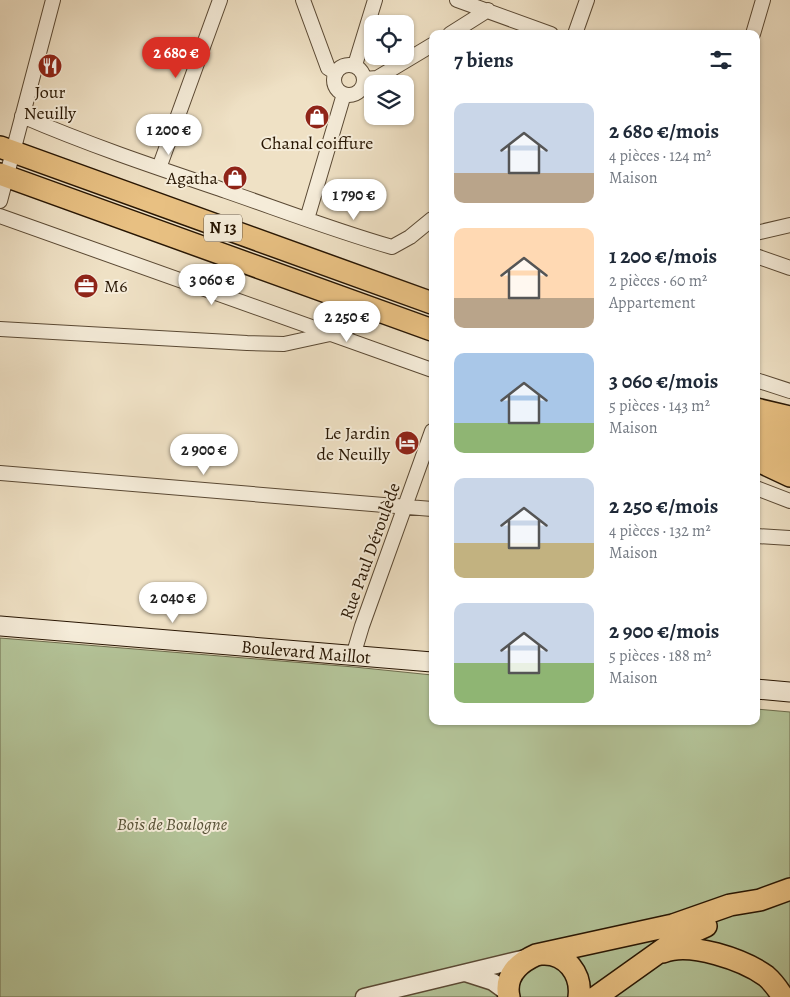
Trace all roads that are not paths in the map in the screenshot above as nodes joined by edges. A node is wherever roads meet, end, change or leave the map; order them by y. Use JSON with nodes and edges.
{"nodes":[{"id":1,"x":53,"y":0,"type":"edge"},
{"id":2,"x":220,"y":0,"type":"edge"},
{"id":3,"x":303,"y":0,"type":"edge"},
{"id":4,"x":375,"y":0,"type":"edge"},
{"id":5,"x":456,"y":0,"type":"edge"},
{"id":6,"x":588,"y":0,"type":"edge"},
{"id":7,"x":763,"y":0,"type":"edge"},
{"id":8,"x":488,"y":10,"type":"junction"},
{"id":9,"x":456,"y":30,"type":"edge"},
{"id":10,"x":540,"y":30,"type":"edge"},
{"id":11,"x":577,"y":30,"type":"edge"},
{"id":12,"x":754,"y":30,"type":"edge"},
{"id":13,"x":429,"y":46,"type":"edge"},
{"id":14,"x":354,"y":65,"type":"junction"},
{"id":15,"x":336,"y":73,"type":"junction"},
{"id":16,"x":382,"y":75,"type":"edge"},
{"id":17,"x":364,"y":78,"type":"edge"},
{"id":18,"x":364,"y":84,"type":"edge"},
{"id":19,"x":344,"y":94,"type":"junction"},
{"id":20,"x":22,"y":116,"type":"junction"},
{"id":21,"x":7,"y":150,"type":"edge"},
{"id":22,"x":160,"y":168,"type":"junction"},
{"id":23,"x":3,"y":175,"type":"edge"},
{"id":24,"x":0,"y":201,"type":"edge"},
{"id":25,"x":0,"y":216,"type":"edge"},
{"id":26,"x":307,"y":219,"type":"junction"},
{"id":27,"x":429,"y":221,"type":"edge"},
{"id":28,"x":790,"y":225,"type":"edge"},
{"id":29,"x":760,"y":232,"type":"edge"},
{"id":30,"x":760,"y":257,"type":"edge"},
{"id":31,"x":790,"y":268,"type":"edge"},
{"id":32,"x":429,"y":302,"type":"edge"},
{"id":33,"x":379,"y":312,"type":"junction"},
{"id":34,"x":0,"y":329,"type":"edge"},
{"id":35,"x":429,"y":329,"type":"edge"},
{"id":36,"x":330,"y":334,"type":"junction"},
{"id":37,"x":429,"y":369,"type":"edge"},
{"id":38,"x":760,"y":381,"type":"edge"},
{"id":39,"x":790,"y":391,"type":"edge"},
{"id":40,"x":760,"y":410,"type":"edge"},
{"id":41,"x":790,"y":417,"type":"edge"},
{"id":42,"x":760,"y":425,"type":"edge"},
{"id":43,"x":790,"y":434,"type":"edge"},
{"id":44,"x":429,"y":440,"type":"edge"},
{"id":45,"x":760,"y":444,"type":"edge"},
{"id":46,"x":790,"y":455,"type":"edge"},
{"id":47,"x":760,"y":462,"type":"edge"},
{"id":48,"x":0,"y":473,"type":"edge"},
{"id":49,"x":790,"y":476,"type":"edge"},
{"id":50,"x":760,"y":490,"type":"edge"},
{"id":51,"x":790,"y":501,"type":"edge"},
{"id":52,"x":406,"y":506,"type":"junction"},
{"id":53,"x":429,"y":509,"type":"edge"},
{"id":54,"x":760,"y":536,"type":"edge"},
{"id":55,"x":790,"y":538,"type":"edge"},
{"id":56,"x":0,"y":626,"type":"edge"},
{"id":57,"x":353,"y":656,"type":"junction"},
{"id":58,"x":429,"y":662,"type":"edge"},
{"id":59,"x":760,"y":689,"type":"edge"},
{"id":60,"x":790,"y":692,"type":"edge"},
{"id":61,"x":790,"y":889,"type":"edge"},
{"id":62,"x":760,"y":900,"type":"junction"},
{"id":63,"x":539,"y":955,"type":"junction"},
{"id":64,"x":654,"y":956,"type":"junction"},
{"id":65,"x":465,"y":973,"type":"junction"},
{"id":66,"x":509,"y":995,"type":"edge"},
{"id":67,"x":364,"y":997,"type":"edge"},
{"id":68,"x":579,"y":997,"type":"edge"},
{"id":69,"x":596,"y":997,"type":"edge"},
{"id":70,"x":783,"y":997,"type":"edge"}],
"edges":[{"from":1,"to":20,"type":"street"},
{"from":2,"to":22,"type":"street"},
{"from":3,"to":15,"type":"street"},
{"from":4,"to":14,"type":"street"},
{"from":5,"to":8,"type":"street"},
{"from":6,"to":11,"type":"street"},
{"from":7,"to":12,"type":"street"},
{"from":8,"to":9,"type":"street"},
{"from":8,"to":10,"type":"street"},
{"from":13,"to":16,"type":"street"},
{"from":14,"to":15,"type":"street"},
{"from":14,"to":17,"type":"street"},
{"from":15,"to":19,"type":"street"},
{"from":18,"to":19,"type":"street"},
{"from":19,"to":26,"type":"street"},
{"from":20,"to":21,"type":"street"},
{"from":20,"to":22,"type":"street"},
{"from":21,"to":23,"type":"street"},
{"from":21,"to":32,"type":"main road","number":"N 13"},
{"from":22,"to":26,"type":"street"},
{"from":23,"to":24,"type":"street"},
{"from":23,"to":33,"type":"main road","number":"N 13"},
{"from":25,"to":36,"type":"street"},
{"from":26,"to":27,"type":"street"},
{"from":28,"to":29,"type":"street"},
{"from":30,"to":31,"type":"street"},
{"from":33,"to":35,"type":"main road","number":"N 13"},
{"from":33,"to":36,"type":"street"},
{"from":34,"to":36,"type":"street"},
{"from":36,"to":37,"type":"street"},
{"from":38,"to":39,"type":"street"},
{"from":40,"to":41,"type":"main road"},
{"from":42,"to":43,"type":"highway"},
{"from":44,"to":52,"type":"street","name":"Rue Paul Déroulède"},
{"from":45,"to":46,"type":"highway"},
{"from":47,"to":49,"type":"main road"},
{"from":48,"to":52,"type":"street"},
{"from":50,"to":51,"type":"street"},
{"from":52,"to":53,"type":"street"},
{"from":52,"to":57,"type":"street","name":"Rue Paul Déroulède"},
{"from":54,"to":55,"type":"street"},
{"from":56,"to":57,"type":"main road","name":"Boulevard Maillot"},
{"from":57,"to":58,"type":"main road","name":"Boulevard Maillot"},
{"from":59,"to":60,"type":"main road"},
{"from":61,"to":62,"type":"main road"},
{"from":62,"to":63,"type":"main road"},
{"from":62,"to":64,"type":"main road"},
{"from":63,"to":65,"type":"street"},
{"from":63,"to":66,"type":"main road"},
{"from":63,"to":68,"type":"main road"},
{"from":64,"to":69,"type":"main road"},
{"from":64,"to":70,"type":"main road"},
{"from":65,"to":66,"type":"street"},
{"from":65,"to":67,"type":"street"}]}
